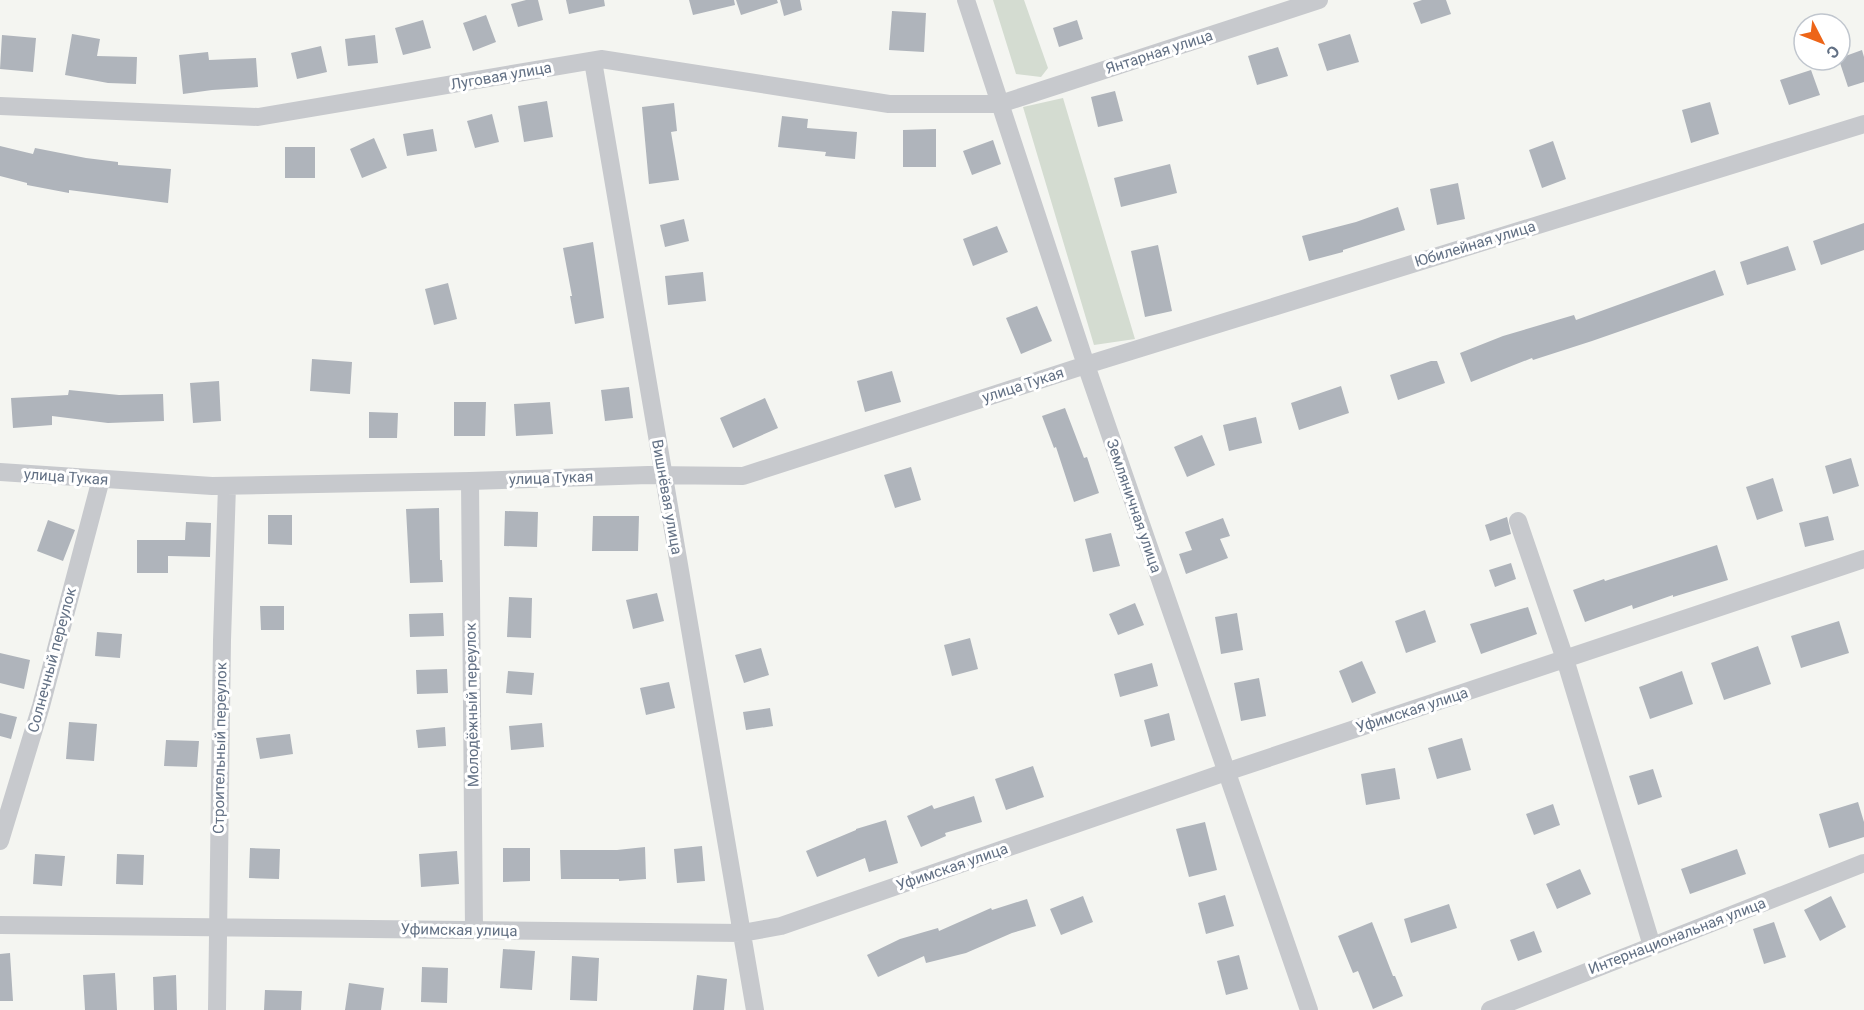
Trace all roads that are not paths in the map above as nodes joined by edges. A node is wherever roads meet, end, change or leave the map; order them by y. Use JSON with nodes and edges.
{"nodes":[{"id":1,"x":966,"y":0,"type":"edge"},
{"id":2,"x":1319,"y":0,"type":"edge"},
{"id":3,"x":592,"y":61,"type":"junction"},
{"id":4,"x":1000,"y":104,"type":"junction"},
{"id":5,"x":0,"y":106,"type":"edge"},
{"id":6,"x":1864,"y":124,"type":"edge"},
{"id":7,"x":1086,"y":365,"type":"junction"},
{"id":8,"x":0,"y":472,"type":"edge"},
{"id":9,"x":664,"y":475,"type":"junction"},
{"id":10,"x":101,"y":479,"type":"junction"},
{"id":11,"x":470,"y":481,"type":"junction"},
{"id":12,"x":226,"y":486,"type":"junction"},
{"id":13,"x":1518,"y":521,"type":"dead end"},
{"id":14,"x":1864,"y":559,"type":"edge"},
{"id":15,"x":1564,"y":659,"type":"junction"},
{"id":16,"x":1226,"y":772,"type":"junction"},
{"id":17,"x":0,"y":841,"type":"edge"},
{"id":18,"x":1864,"y":863,"type":"edge"},
{"id":19,"x":0,"y":925,"type":"edge"},
{"id":20,"x":218,"y":927,"type":"junction"},
{"id":21,"x":474,"y":930,"type":"junction"},
{"id":22,"x":742,"y":933,"type":"junction"},
{"id":23,"x":1652,"y":946,"type":"junction"},
{"id":24,"x":217,"y":1010,"type":"edge"},
{"id":25,"x":755,"y":1010,"type":"edge"},
{"id":26,"x":1309,"y":1010,"type":"edge"},
{"id":27,"x":1490,"y":1010,"type":"edge"}],
"edges":[{"from":1,"to":4,"type":"street","name":"Земляничная улица"},
{"from":2,"to":4,"type":"street","name":"Янтарная улица"},
{"from":3,"to":4,"type":"street","name":"Луговая улица"},
{"from":3,"to":5,"type":"street","name":"Луговая улица"},
{"from":3,"to":9,"type":"street","name":"Вишнёвая улица"},
{"from":4,"to":7,"type":"street","name":"Земляничная улица"},
{"from":6,"to":7,"type":"street","name":"Юбилейная улица"},
{"from":7,"to":9,"type":"street","name":"улица Тукая"},
{"from":7,"to":16,"type":"street","name":"Земляничная улица"},
{"from":8,"to":10,"type":"street","name":"улица Тукая"},
{"from":9,"to":11,"type":"street","name":"улица Тукая"},
{"from":9,"to":22,"type":"street","name":"Вишнёвая улица"},
{"from":10,"to":12,"type":"street","name":"улица Тукая"},
{"from":10,"to":17,"type":"street","name":"Солнечный переулок"},
{"from":11,"to":12,"type":"street","name":"улица Тукая"},
{"from":11,"to":21,"type":"street","name":"Молодёжный переулок"},
{"from":12,"to":20,"type":"street","name":"Строительный переулок"},
{"from":13,"to":15,"type":"street"},
{"from":14,"to":15,"type":"street","name":"Уфимская улица"},
{"from":15,"to":16,"type":"street","name":"Уфимская улица"},
{"from":15,"to":23,"type":"street"},
{"from":16,"to":22,"type":"street","name":"Уфимская улица"},
{"from":16,"to":26,"type":"street","name":"Земляничная улица"},
{"from":18,"to":23,"type":"street","name":"Интернациональная улица"},
{"from":19,"to":20,"type":"street","name":"Уфимская улица"},
{"from":20,"to":21,"type":"street","name":"Уфимская улица"},
{"from":20,"to":24,"type":"street","name":"Строительный переулок"},
{"from":21,"to":22,"type":"street","name":"Уфимская улица"},
{"from":22,"to":25,"type":"street","name":"Вишнёвая улица"},
{"from":23,"to":27,"type":"street","name":"Интернациональная улица"}]}
